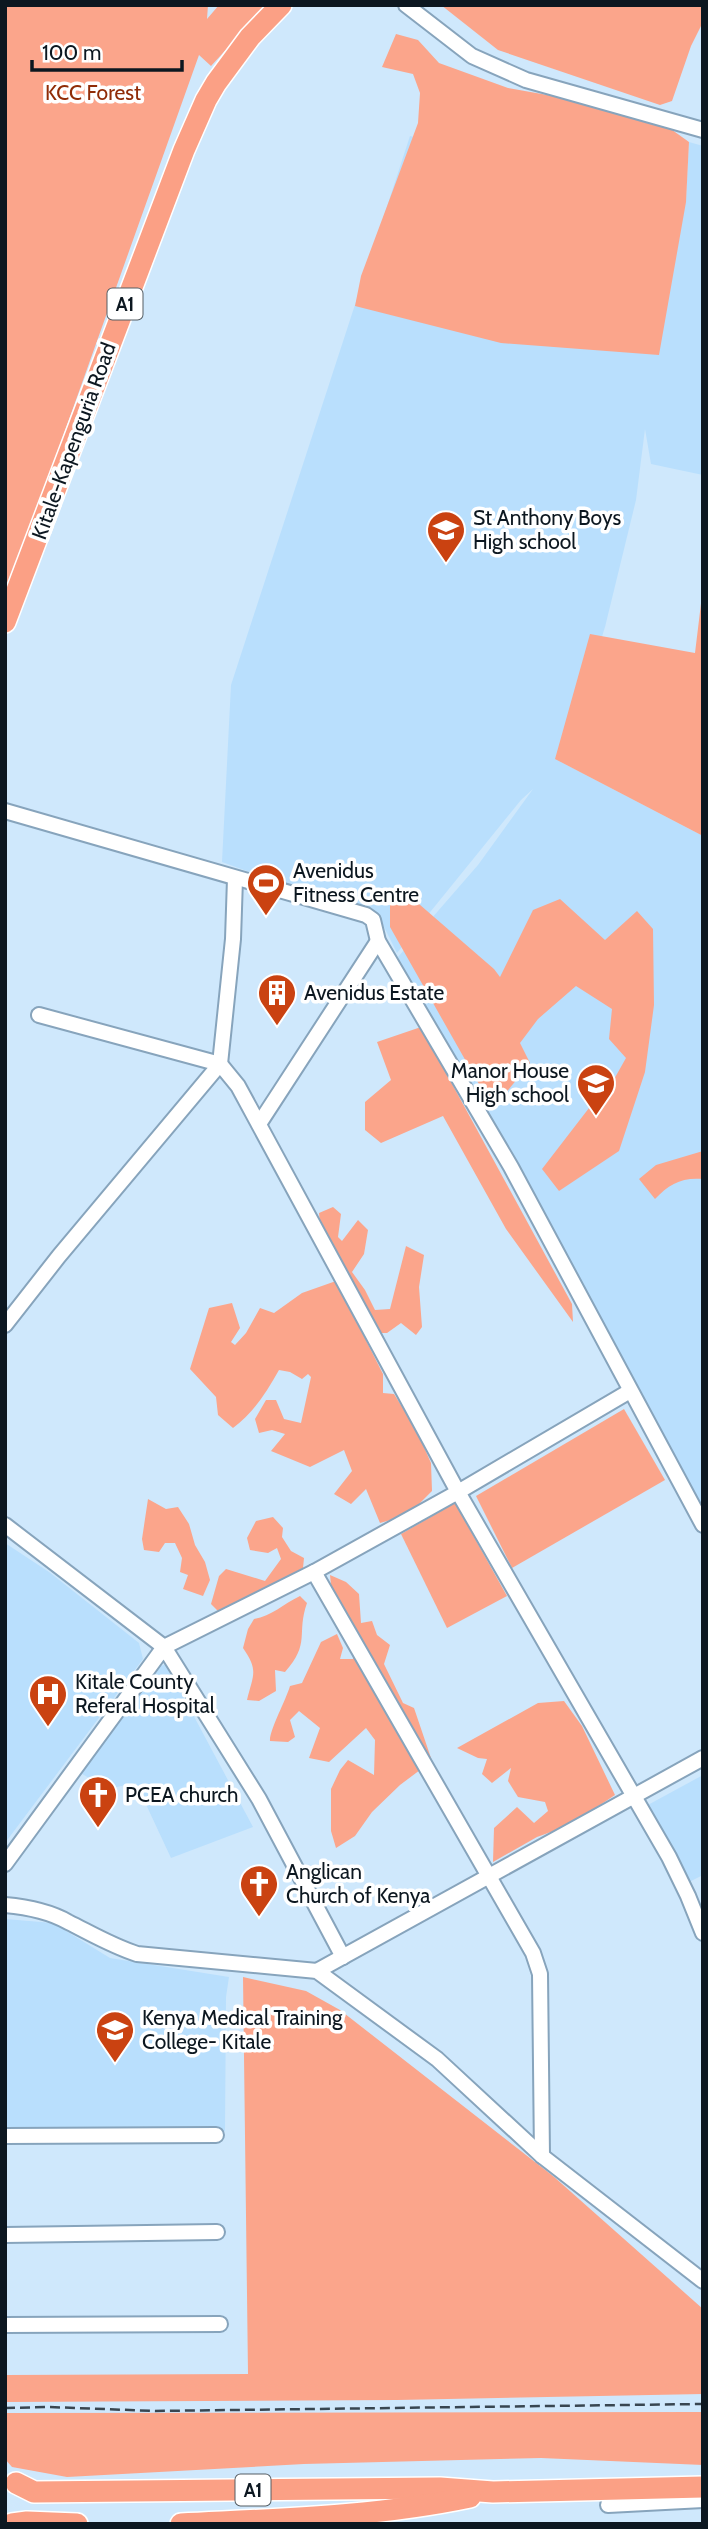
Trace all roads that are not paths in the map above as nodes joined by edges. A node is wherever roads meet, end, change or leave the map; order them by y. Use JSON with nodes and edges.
{"nodes":[{"id":1,"x":281,"y":5,"type":"edge"},
{"id":2,"x":406,"y":5,"type":"edge"},
{"id":3,"x":703,"y":130,"type":"edge"},
{"id":4,"x":5,"y":622,"type":"edge"},
{"id":5,"x":5,"y":811,"type":"edge"},
{"id":6,"x":235,"y":879,"type":"junction"},
{"id":7,"x":378,"y":941,"type":"junction"},
{"id":8,"x":39,"y":1015,"type":"dead end"},
{"id":9,"x":220,"y":1064,"type":"junction"},
{"id":10,"x":259,"y":1124,"type":"junction"},
{"id":11,"x":5,"y":1325,"type":"edge"},
{"id":12,"x":630,"y":1391,"type":"junction"},
{"id":13,"x":458,"y":1492,"type":"junction"},
{"id":14,"x":5,"y":1525,"type":"edge"},
{"id":15,"x":703,"y":1525,"type":"edge"},
{"id":16,"x":314,"y":1572,"type":"junction"},
{"id":17,"x":164,"y":1647,"type":"junction"},
{"id":18,"x":703,"y":1758,"type":"edge"},
{"id":19,"x":633,"y":1796,"type":"junction"},
{"id":20,"x":5,"y":1864,"type":"edge"},
{"id":21,"x":487,"y":1876,"type":"junction"},
{"id":22,"x":5,"y":1905,"type":"edge"},
{"id":23,"x":703,"y":1933,"type":"edge"},
{"id":24,"x":343,"y":1957,"type":"junction"},
{"id":25,"x":317,"y":1971,"type":"junction"},
{"id":26,"x":5,"y":2136,"type":"edge"},
{"id":27,"x":216,"y":2136,"type":"dead end"},
{"id":28,"x":542,"y":2156,"type":"junction"},
{"id":29,"x":217,"y":2232,"type":"dead end"},
{"id":30,"x":5,"y":2235,"type":"edge"},
{"id":31,"x":703,"y":2281,"type":"edge"},
{"id":32,"x":220,"y":2324,"type":"dead end"},
{"id":33,"x":5,"y":2325,"type":"edge"},
{"id":34,"x":11,"y":2478,"type":"edge"},
{"id":35,"x":703,"y":2487,"type":"edge"},
{"id":36,"x":493,"y":2492,"type":"junction"},
{"id":37,"x":703,"y":2500,"type":"edge"},
{"id":38,"x":608,"y":2505,"type":"dead end"},
{"id":39,"x":6,"y":2524,"type":"edge"},
{"id":40,"x":12,"y":2524,"type":"edge"},
{"id":41,"x":78,"y":2524,"type":"edge"},
{"id":42,"x":181,"y":2524,"type":"edge"}],
"edges":[{"from":1,"to":4,"type":"highway","name":"Kitale-Kapenguria Road","number":"A1"},
{"from":2,"to":3,"type":"street"},
{"from":5,"to":6,"type":"street"},
{"from":6,"to":7,"type":"street"},
{"from":6,"to":9,"type":"street"},
{"from":7,"to":10,"type":"street"},
{"from":7,"to":12,"type":"street"},
{"from":8,"to":9,"type":"street"},
{"from":9,"to":10,"type":"street"},
{"from":9,"to":11,"type":"street"},
{"from":10,"to":13,"type":"street"},
{"from":12,"to":13,"type":"street"},
{"from":12,"to":15,"type":"street"},
{"from":13,"to":16,"type":"street"},
{"from":13,"to":19,"type":"street"},
{"from":14,"to":17,"type":"street"},
{"from":16,"to":17,"type":"street"},
{"from":16,"to":21,"type":"street"},
{"from":17,"to":20,"type":"street"},
{"from":17,"to":24,"type":"street"},
{"from":18,"to":19,"type":"street"},
{"from":19,"to":21,"type":"street"},
{"from":19,"to":23,"type":"street"},
{"from":21,"to":24,"type":"street"},
{"from":21,"to":28,"type":"street"},
{"from":22,"to":25,"type":"street"},
{"from":24,"to":25,"type":"street"},
{"from":25,"to":28,"type":"street"},
{"from":26,"to":27,"type":"street"},
{"from":28,"to":31,"type":"street"},
{"from":29,"to":30,"type":"street"},
{"from":32,"to":33,"type":"street"},
{"from":34,"to":36,"type":"highway","number":"A1"},
{"from":34,"to":39,"type":"highway","number":"A1"},
{"from":35,"to":36,"type":"highway","number":"A1"},
{"from":36,"to":42,"type":"highway","number":"A1"},
{"from":37,"to":38,"type":"street"},
{"from":40,"to":41,"type":"highway"}]}
